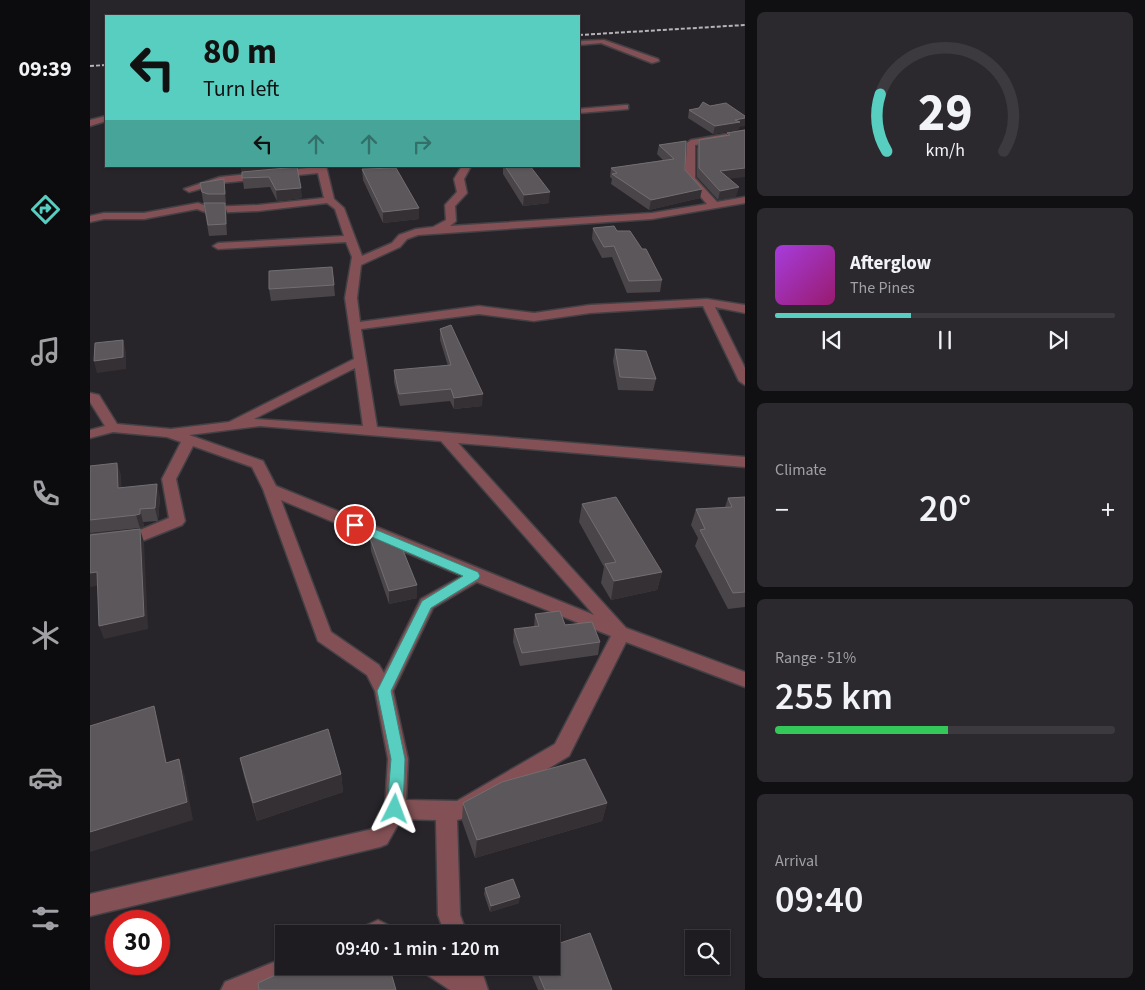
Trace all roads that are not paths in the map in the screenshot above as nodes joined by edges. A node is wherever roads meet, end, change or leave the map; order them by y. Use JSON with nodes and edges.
{"nodes":[{"id":1,"x":580,"y":43,"type":"edge"},
{"id":2,"x":655,"y":61,"type":"dead end"},
{"id":3,"x":625,"y":107,"type":"dead end"},
{"id":4,"x":580,"y":111,"type":"edge"},
{"id":5,"x":105,"y":118,"type":"edge"},
{"id":6,"x":90,"y":123,"type":"edge"},
{"id":7,"x":745,"y":134,"type":"edge"},
{"id":8,"x":466,"y":167,"type":"edge"},
{"id":9,"x":322,"y":168,"type":"edge"},
{"id":10,"x":189,"y":189,"type":"dead end"},
{"id":11,"x":329,"y":200,"type":"junction"},
{"id":12,"x":745,"y":200,"type":"edge"},
{"id":13,"x":714,"y":205,"type":"junction"},
{"id":14,"x":90,"y":219,"type":"edge"},
{"id":15,"x":435,"y":230,"type":"junction"},
{"id":16,"x":351,"y":239,"type":"junction"},
{"id":17,"x":218,"y":246,"type":"dead end"},
{"id":18,"x":356,"y":263,"type":"junction"},
{"id":19,"x":707,"y":302,"type":"junction"},
{"id":20,"x":745,"y":309,"type":"edge"},
{"id":21,"x":356,"y":326,"type":"junction"},
{"id":22,"x":360,"y":360,"type":"junction"},
{"id":23,"x":745,"y":381,"type":"edge"},
{"id":24,"x":90,"y":396,"type":"edge"},
{"id":25,"x":113,"y":428,"type":"junction"},
{"id":26,"x":223,"y":428,"type":"junction"},
{"id":27,"x":370,"y":430,"type":"junction"},
{"id":28,"x":90,"y":434,"type":"edge"},
{"id":29,"x":171,"y":434,"type":"junction"},
{"id":30,"x":446,"y":438,"type":"junction"},
{"id":31,"x":189,"y":441,"type":"junction"},
{"id":32,"x":745,"y":462,"type":"edge"},
{"id":33,"x":270,"y":489,"type":"junction"},
{"id":34,"x":90,"y":541,"type":"edge"},
{"id":35,"x":474,"y":576,"type":"junction"},
{"id":36,"x":621,"y":634,"type":"junction"},
{"id":37,"x":745,"y":680,"type":"edge"},
{"id":38,"x":384,"y":691,"type":"junction"},
{"id":39,"x":395,"y":809,"type":"junction"},
{"id":40,"x":446,"y":810,"type":"junction"},
{"id":41,"x":90,"y":905,"type":"edge"},
{"id":42,"x":453,"y":925,"type":"edge"},
{"id":43,"x":275,"y":973,"type":"edge"},
{"id":44,"x":448,"y":975,"type":"edge"},
{"id":45,"x":471,"y":975,"type":"edge"},
{"id":46,"x":233,"y":990,"type":"edge"},
{"id":47,"x":472,"y":990,"type":"edge"},
{"id":48,"x":476,"y":990,"type":"edge"}],
"edges":[{"from":1,"to":2,"type":"street"},
{"from":3,"to":4,"type":"street"},
{"from":5,"to":6,"type":"street"},
{"from":7,"to":13,"type":"street"},
{"from":8,"to":15,"type":"street"},
{"from":9,"to":10,"type":"street"},
{"from":9,"to":11,"type":"street"},
{"from":11,"to":14,"type":"street"},
{"from":11,"to":16,"type":"street"},
{"from":12,"to":13,"type":"street"},
{"from":13,"to":15,"type":"street"},
{"from":15,"to":18,"type":"street"},
{"from":16,"to":17,"type":"street"},
{"from":16,"to":18,"type":"street"},
{"from":18,"to":21,"type":"street"},
{"from":19,"to":20,"type":"street"},
{"from":19,"to":21,"type":"street"},
{"from":19,"to":23,"type":"street"},
{"from":21,"to":22,"type":"street"},
{"from":22,"to":26,"type":"street"},
{"from":22,"to":27,"type":"street"},
{"from":24,"to":25,"type":"street"},
{"from":25,"to":28,"type":"street"},
{"from":25,"to":29,"type":"street"},
{"from":26,"to":27,"type":"street"},
{"from":26,"to":29,"type":"street"},
{"from":27,"to":30,"type":"street"},
{"from":29,"to":31,"type":"street"},
{"from":30,"to":32,"type":"street"},
{"from":30,"to":36,"type":"street"},
{"from":31,"to":33,"type":"street"},
{"from":31,"to":34,"type":"street"},
{"from":33,"to":35,"type":"street"},
{"from":33,"to":38,"type":"street"},
{"from":35,"to":36,"type":"street"},
{"from":35,"to":38,"type":"street"},
{"from":36,"to":37,"type":"street"},
{"from":36,"to":40,"type":"street"},
{"from":38,"to":39,"type":"street"},
{"from":39,"to":40,"type":"street"},
{"from":39,"to":41,"type":"street"},
{"from":40,"to":42,"type":"street"},
{"from":43,"to":46,"type":"street"},
{"from":44,"to":47,"type":"street"},
{"from":45,"to":48,"type":"street"}]}
